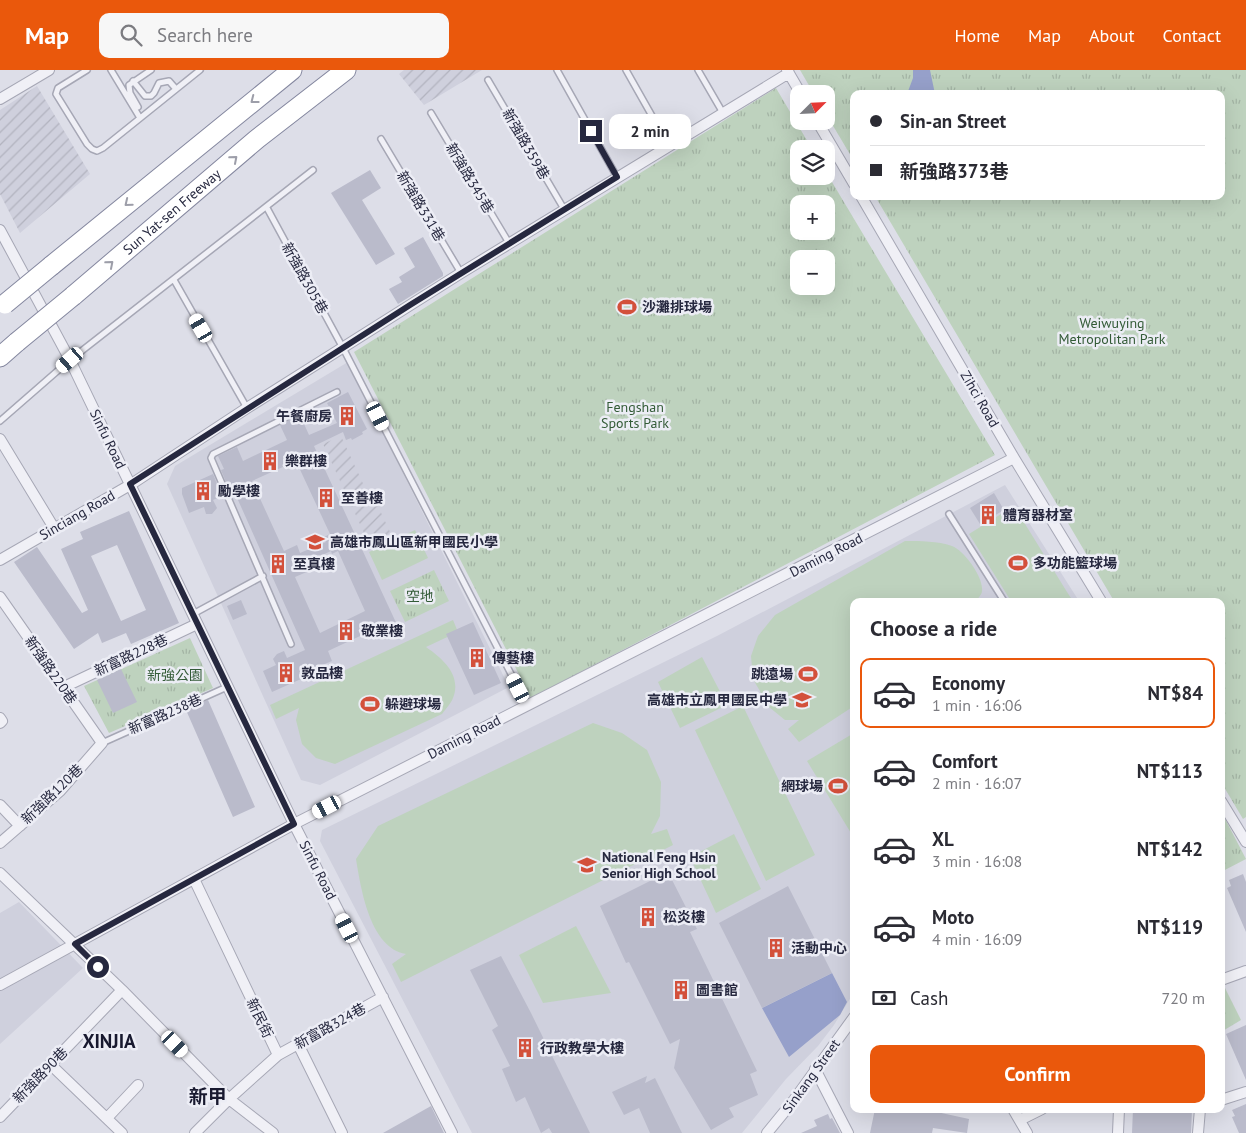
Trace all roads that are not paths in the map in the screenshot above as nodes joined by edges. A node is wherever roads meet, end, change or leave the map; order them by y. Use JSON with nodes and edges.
{"nodes":[{"id":1,"x":49,"y":70,"type":"edge"},
{"id":2,"x":87,"y":70,"type":"edge"},
{"id":3,"x":111,"y":70,"type":"edge"},
{"id":4,"x":151,"y":70,"type":"edge"},
{"id":5,"x":200,"y":70,"type":"edge"},
{"id":6,"x":292,"y":70,"type":"edge"},
{"id":7,"x":346,"y":70,"type":"edge"},
{"id":8,"x":557,"y":70,"type":"edge"},
{"id":9,"x":626,"y":70,"type":"edge"},
{"id":10,"x":698,"y":70,"type":"edge"},
{"id":11,"x":788,"y":72,"type":"edge"},
{"id":12,"x":488,"y":80,"type":"dead end"},
{"id":13,"x":133,"y":81,"type":"junction"},
{"id":14,"x":796,"y":85,"type":"edge"},
{"id":15,"x":176,"y":89,"type":"junction"},
{"id":16,"x":0,"y":100,"type":"edge"},
{"id":17,"x":138,"y":106,"type":"dead end"},
{"id":18,"x":431,"y":113,"type":"dead end"},
{"id":19,"x":723,"y":113,"type":"junction"},
{"id":20,"x":140,"y":118,"type":"junction"},
{"id":21,"x":822,"y":130,"type":"edge"},
{"id":22,"x":381,"y":139,"type":"dead end"},
{"id":23,"x":669,"y":146,"type":"junction"},
{"id":24,"x":313,"y":170,"type":"dead end"},
{"id":25,"x":617,"y":177,"type":"junction"},
{"id":26,"x":850,"y":177,"type":"edge"},
{"id":27,"x":863,"y":200,"type":"edge"},
{"id":28,"x":266,"y":208,"type":"junction"},
{"id":29,"x":564,"y":209,"type":"junction"},
{"id":30,"x":0,"y":230,"type":"edge"},
{"id":31,"x":510,"y":243,"type":"junction"},
{"id":32,"x":461,"y":273,"type":"junction"},
{"id":33,"x":174,"y":280,"type":"junction"},
{"id":34,"x":2,"y":306,"type":"edge"},
{"id":35,"x":343,"y":348,"type":"junction"},
{"id":36,"x":0,"y":357,"type":"edge"},
{"id":37,"x":70,"y":360,"type":"junction"},
{"id":38,"x":337,"y":392,"type":"dead end"},
{"id":39,"x":248,"y":408,"type":"junction"},
{"id":40,"x":0,"y":421,"type":"edge"},
{"id":41,"x":0,"y":439,"type":"edge"},
{"id":42,"x":1014,"y":458,"type":"junction"},
{"id":43,"x":130,"y":484,"type":"junction"},
{"id":44,"x":949,"y":514,"type":"dead end"},
{"id":45,"x":54,"y":528,"type":"junction"},
{"id":46,"x":0,"y":560,"type":"edge"},
{"id":47,"x":263,"y":576,"type":"junction"},
{"id":48,"x":0,"y":597,"type":"edge"},
{"id":49,"x":1002,"y":598,"type":"edge"},
{"id":50,"x":1099,"y":598,"type":"edge"},
{"id":51,"x":193,"y":614,"type":"junction"},
{"id":52,"x":197,"y":624,"type":"junction"},
{"id":53,"x":291,"y":644,"type":"dead end"},
{"id":54,"x":228,"y":686,"type":"junction"},
{"id":55,"x":64,"y":687,"type":"junction"},
{"id":56,"x":527,"y":705,"type":"junction"},
{"id":57,"x":0,"y":718,"type":"edge"},
{"id":58,"x":0,"y":723,"type":"edge"},
{"id":59,"x":102,"y":743,"type":"junction"},
{"id":60,"x":0,"y":805,"type":"edge"},
{"id":61,"x":1225,"y":808,"type":"edge"},
{"id":62,"x":294,"y":824,"type":"junction"},
{"id":63,"x":20,"y":826,"type":"junction"},
{"id":64,"x":1246,"y":842,"type":"edge"},
{"id":65,"x":0,"y":843,"type":"edge"},
{"id":66,"x":0,"y":872,"type":"edge"},
{"id":67,"x":194,"y":879,"type":"junction"},
{"id":68,"x":75,"y":944,"type":"junction"},
{"id":69,"x":1246,"y":971,"type":"edge"},
{"id":70,"x":1225,"y":979,"type":"edge"},
{"id":71,"x":0,"y":985,"type":"edge"},
{"id":72,"x":122,"y":990,"type":"junction"},
{"id":73,"x":383,"y":997,"type":"junction"},
{"id":74,"x":850,"y":1023,"type":"edge"},
{"id":75,"x":298,"y":1044,"type":"junction"},
{"id":76,"x":278,"y":1055,"type":"junction"},
{"id":77,"x":50,"y":1064,"type":"junction"},
{"id":78,"x":816,"y":1069,"type":"junction"},
{"id":79,"x":138,"y":1085,"type":"dead end"},
{"id":80,"x":1246,"y":1092,"type":"edge"},
{"id":81,"x":229,"y":1099,"type":"junction"},
{"id":82,"x":1225,"y":1099,"type":"edge"},
{"id":83,"x":1016,"y":1113,"type":"edge"},
{"id":84,"x":1034,"y":1113,"type":"edge"},
{"id":85,"x":1119,"y":1113,"type":"edge"},
{"id":86,"x":1200,"y":1113,"type":"edge"},
{"id":87,"x":0,"y":1117,"type":"edge"},
{"id":88,"x":107,"y":1118,"type":"junction"},
{"id":89,"x":1020,"y":1120,"type":"junction"},
{"id":90,"x":122,"y":1133,"type":"edge"},
{"id":91,"x":195,"y":1133,"type":"edge"},
{"id":92,"x":273,"y":1133,"type":"edge"},
{"id":93,"x":342,"y":1133,"type":"edge"},
{"id":94,"x":452,"y":1133,"type":"edge"},
{"id":95,"x":767,"y":1133,"type":"edge"},
{"id":96,"x":848,"y":1133,"type":"edge"},
{"id":97,"x":1027,"y":1133,"type":"edge"},
{"id":98,"x":1118,"y":1133,"type":"edge"},
{"id":99,"x":1198,"y":1133,"type":"edge"}],
"edges":[{"from":1,"to":16,"type":"street"},
{"from":2,"to":20,"type":"lane"},
{"from":3,"to":20,"type":"lane"},
{"from":4,"to":13,"type":"lane"},
{"from":5,"to":15,"type":"lane"},
{"from":6,"to":34,"type":"highway","one_way":true,"bridge":true},
{"from":36,"to":7,"type":"highway","name":"Sun Yat-sen Freeway","one_way":true,"bridge":true},
{"from":8,"to":25,"type":"lane"},
{"from":9,"to":23,"type":"lane"},
{"from":10,"to":19,"type":"lane"},
{"from":11,"to":14,"type":"street"},
{"from":11,"to":19,"type":"street","name":"Sinciang Road"},
{"from":12,"to":29,"type":"lane","name":"新強路359巷"},
{"from":13,"to":15,"type":"lane"},
{"from":13,"to":17,"type":"lane"},
{"from":15,"to":20,"type":"lane"},
{"from":18,"to":31,"type":"lane","name":"新強路345巷"},
{"from":19,"to":23,"type":"street","name":"Sinciang Road"},
{"from":21,"to":26,"type":"street"},
{"from":22,"to":32,"type":"lane","name":"新強路331巷"},
{"from":23,"to":25,"type":"street","name":"Sinciang Road"},
{"from":24,"to":28,"type":"lane"},
{"from":25,"to":29,"type":"street","name":"Sinciang Road"},
{"from":27,"to":42,"type":"street","name":"Zihci Road"},
{"from":28,"to":33,"type":"lane"},
{"from":28,"to":35,"type":"lane","name":"新強路305巷"},
{"from":29,"to":31,"type":"street","name":"Sinciang Road"},
{"from":30,"to":37,"type":"street","name":"Sinfu Road"},
{"from":31,"to":32,"type":"street","name":"Sinciang Road"},
{"from":32,"to":35,"type":"street","name":"Sinciang Road"},
{"from":33,"to":37,"type":"lane"},
{"from":33,"to":39,"type":"lane"},
{"from":35,"to":39,"type":"street","name":"Sinciang Road"},
{"from":35,"to":56,"type":"lane","name":"新強路305巷"},
{"from":37,"to":40,"type":"lane"},
{"from":37,"to":43,"type":"street","name":"Sinfu Road"},
{"from":38,"to":47,"type":"lane"},
{"from":39,"to":43,"type":"street","name":"Sinciang Road"},
{"from":41,"to":45,"type":"street"},
{"from":42,"to":50,"type":"street","name":"Zihci Road"},
{"from":42,"to":56,"type":"street","name":"Daming Road"},
{"from":43,"to":45,"type":"street","name":"Sinciang Road"},
{"from":43,"to":51,"type":"street","name":"Sinfu Road"},
{"from":44,"to":49,"type":"lane"},
{"from":45,"to":46,"type":"street","name":"Sinciang Road"},
{"from":47,"to":51,"type":"lane"},
{"from":47,"to":53,"type":"lane"},
{"from":48,"to":55,"type":"street","name":"新強路220巷"},
{"from":51,"to":52,"type":"street","name":"Sinfu Road"},
{"from":52,"to":54,"type":"street","name":"Sinfu Road"},
{"from":52,"to":55,"type":"street","name":"新富路228巷"},
{"from":54,"to":59,"type":"lane","name":"新富路238巷"},
{"from":54,"to":62,"type":"street","name":"Sinfu Road"},
{"from":55,"to":59,"type":"street","name":"新強路220巷"},
{"from":56,"to":62,"type":"street","name":"Daming Road"},
{"from":57,"to":58,"type":"street"},
{"from":59,"to":63,"type":"street","name":"新強路120巷"},
{"from":60,"to":63,"type":"street"},
{"from":61,"to":64,"type":"street"},
{"from":62,"to":67,"type":"street","name":"Daming Road"},
{"from":62,"to":73,"type":"street","name":"Sinfu Road"},
{"from":63,"to":65,"type":"street","name":"新強路120巷"},
{"from":66,"to":68,"type":"street"},
{"from":67,"to":68,"type":"street","name":"Daming Road"},
{"from":67,"to":76,"type":"street","name":"新民街"},
{"from":68,"to":71,"type":"street","name":"Daming Road"},
{"from":68,"to":72,"type":"street"},
{"from":69,"to":70,"type":"street"},
{"from":72,"to":77,"type":"street","name":"新強路90巷"},
{"from":72,"to":81,"type":"street"},
{"from":73,"to":75,"type":"street","name":"新富路324巷"},
{"from":73,"to":94,"type":"street","name":"Sinfu Road"},
{"from":74,"to":78,"type":"street","name":"Sinkang Street"},
{"from":75,"to":76,"type":"street","name":"新富路324巷"},
{"from":75,"to":93,"type":"street"},
{"from":76,"to":81,"type":"street","name":"新民街"},
{"from":77,"to":87,"type":"street","name":"新強路90巷"},
{"from":77,"to":88,"type":"street"},
{"from":78,"to":95,"type":"street","name":"Sinkang Street"},
{"from":78,"to":96,"type":"street"},
{"from":79,"to":88,"type":"street"},
{"from":80,"to":82,"type":"street"},
{"from":81,"to":91,"type":"street","name":"新民街"},
{"from":81,"to":92,"type":"street"},
{"from":83,"to":89,"type":"street"},
{"from":84,"to":89,"type":"street"},
{"from":85,"to":98,"type":"street"},
{"from":86,"to":99,"type":"street"},
{"from":88,"to":90,"type":"street"},
{"from":89,"to":97,"type":"street"}]}
